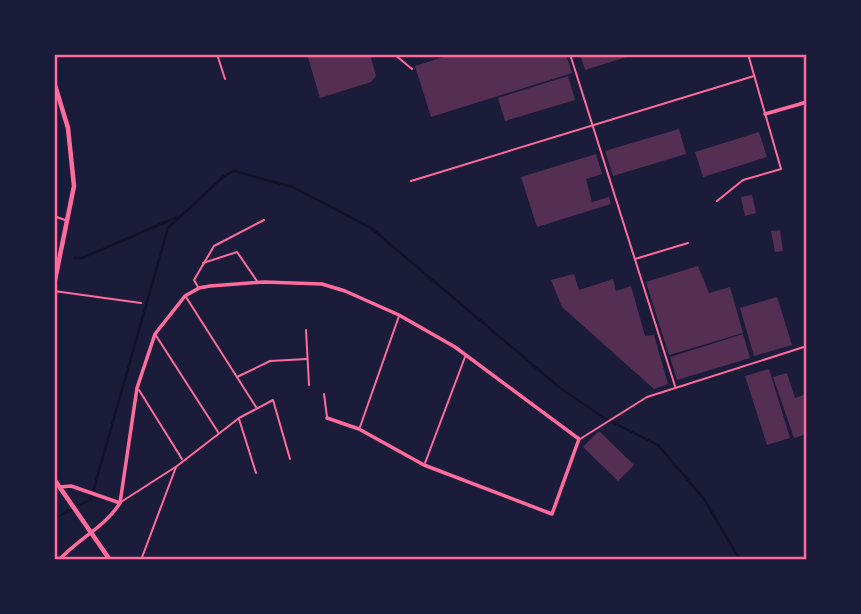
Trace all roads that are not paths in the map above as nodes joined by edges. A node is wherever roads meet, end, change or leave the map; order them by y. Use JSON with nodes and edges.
{"nodes":[{"id":1,"x":217,"y":54,"type":"edge"},
{"id":2,"x":394,"y":54,"type":"edge"},
{"id":3,"x":570,"y":54,"type":"edge"},
{"id":4,"x":747,"y":54,"type":"edge"},
{"id":5,"x":412,"y":69,"type":"dead end"},
{"id":6,"x":754,"y":76,"type":"junction"},
{"id":7,"x":225,"y":79,"type":"dead end"},
{"id":8,"x":54,"y":82,"type":"edge"},
{"id":9,"x":807,"y":102,"type":"edge"},
{"id":10,"x":765,"y":114,"type":"junction"},
{"id":11,"x":590,"y":125,"type":"junction"},
{"id":12,"x":411,"y":181,"type":"dead end"},
{"id":13,"x":717,"y":201,"type":"dead end"},
{"id":14,"x":54,"y":216,"type":"edge"},
{"id":15,"x":264,"y":220,"type":"dead end"},
{"id":16,"x":69,"y":221,"type":"junction"},
{"id":17,"x":688,"y":243,"type":"dead end"},
{"id":18,"x":634,"y":259,"type":"junction"},
{"id":19,"x":203,"y":263,"type":"junction"},
{"id":20,"x":258,"y":282,"type":"junction"},
{"id":21,"x":54,"y":285,"type":"edge"},
{"id":22,"x":199,"y":288,"type":"junction"},
{"id":23,"x":54,"y":291,"type":"edge"},
{"id":24,"x":185,"y":296,"type":"junction"},
{"id":25,"x":141,"y":303,"type":"dead end"},
{"id":26,"x":399,"y":315,"type":"junction"},
{"id":27,"x":306,"y":330,"type":"dead end"},
{"id":28,"x":155,"y":334,"type":"junction"},
{"id":29,"x":807,"y":346,"type":"edge"},
{"id":30,"x":465,"y":356,"type":"junction"},
{"id":31,"x":307,"y":359,"type":"junction"},
{"id":32,"x":236,"y":378,"type":"junction"},
{"id":33,"x":309,"y":385,"type":"dead end"},
{"id":34,"x":675,"y":386,"type":"junction"},
{"id":35,"x":137,"y":388,"type":"junction"},
{"id":36,"x":324,"y":394,"type":"dead end"},
{"id":37,"x":256,"y":407,"type":"junction"},
{"id":38,"x":239,"y":418,"type":"junction"},
{"id":39,"x":327,"y":418,"type":"joint"},
{"id":40,"x":359,"y":429,"type":"junction"},
{"id":41,"x":218,"y":433,"type":"junction"},
{"id":42,"x":579,"y":439,"type":"junction"},
{"id":43,"x":183,"y":460,"type":"junction"},
{"id":44,"x":290,"y":460,"type":"dead end"},
{"id":45,"x":177,"y":466,"type":"junction"},
{"id":46,"x":424,"y":466,"type":"junction"},
{"id":47,"x":256,"y":473,"type":"dead end"},
{"id":48,"x":54,"y":479,"type":"edge"},
{"id":49,"x":57,"y":488,"type":"edge"},
{"id":50,"x":120,"y":503,"type":"junction"},
{"id":51,"x":91,"y":532,"type":"junction"},
{"id":52,"x":59,"y":560,"type":"edge"},
{"id":53,"x":110,"y":560,"type":"edge"},
{"id":54,"x":141,"y":560,"type":"edge"}],
"edges":[{"from":1,"to":7,"type":"lane"},
{"from":2,"to":5,"type":"lane"},
{"from":3,"to":11,"type":"lane"},
{"from":4,"to":6,"type":"lane"},
{"from":6,"to":10,"type":"lane"},
{"from":6,"to":11,"type":"lane"},
{"from":8,"to":16,"type":"street"},
{"from":9,"to":10,"type":"street"},
{"from":10,"to":13,"type":"lane"},
{"from":11,"to":12,"type":"lane"},
{"from":11,"to":18,"type":"lane"},
{"from":14,"to":16,"type":"lane"},
{"from":15,"to":19,"type":"lane"},
{"from":16,"to":21,"type":"street"},
{"from":17,"to":18,"type":"lane"},
{"from":18,"to":34,"type":"lane"},
{"from":19,"to":20,"type":"lane"},
{"from":19,"to":22,"type":"lane"},
{"from":20,"to":22,"type":"street"},
{"from":20,"to":26,"type":"street"},
{"from":22,"to":24,"type":"street"},
{"from":23,"to":25,"type":"lane"},
{"from":24,"to":28,"type":"street"},
{"from":24,"to":32,"type":"lane"},
{"from":26,"to":30,"type":"street"},
{"from":26,"to":40,"type":"lane"},
{"from":27,"to":31,"type":"lane"},
{"from":28,"to":35,"type":"street"},
{"from":28,"to":41,"type":"lane"},
{"from":29,"to":34,"type":"lane"},
{"from":30,"to":42,"type":"street"},
{"from":30,"to":46,"type":"lane"},
{"from":31,"to":32,"type":"lane"},
{"from":31,"to":33,"type":"lane"},
{"from":32,"to":37,"type":"lane"},
{"from":34,"to":42,"type":"lane"},
{"from":35,"to":43,"type":"lane"},
{"from":35,"to":50,"type":"street"},
{"from":36,"to":39,"type":"lane"},
{"from":37,"to":38,"type":"lane"},
{"from":37,"to":44,"type":"lane"},
{"from":38,"to":41,"type":"lane"},
{"from":38,"to":47,"type":"lane"},
{"from":39,"to":40,"type":"street"},
{"from":40,"to":46,"type":"street"},
{"from":41,"to":43,"type":"lane"},
{"from":42,"to":46,"type":"street"},
{"from":43,"to":45,"type":"lane"},
{"from":45,"to":50,"type":"lane"},
{"from":45,"to":54,"type":"lane"},
{"from":48,"to":49,"type":"street"},
{"from":49,"to":50,"type":"street"},
{"from":49,"to":51,"type":"street"},
{"from":50,"to":51,"type":"street"},
{"from":51,"to":52,"type":"street"},
{"from":51,"to":53,"type":"street"}]}
